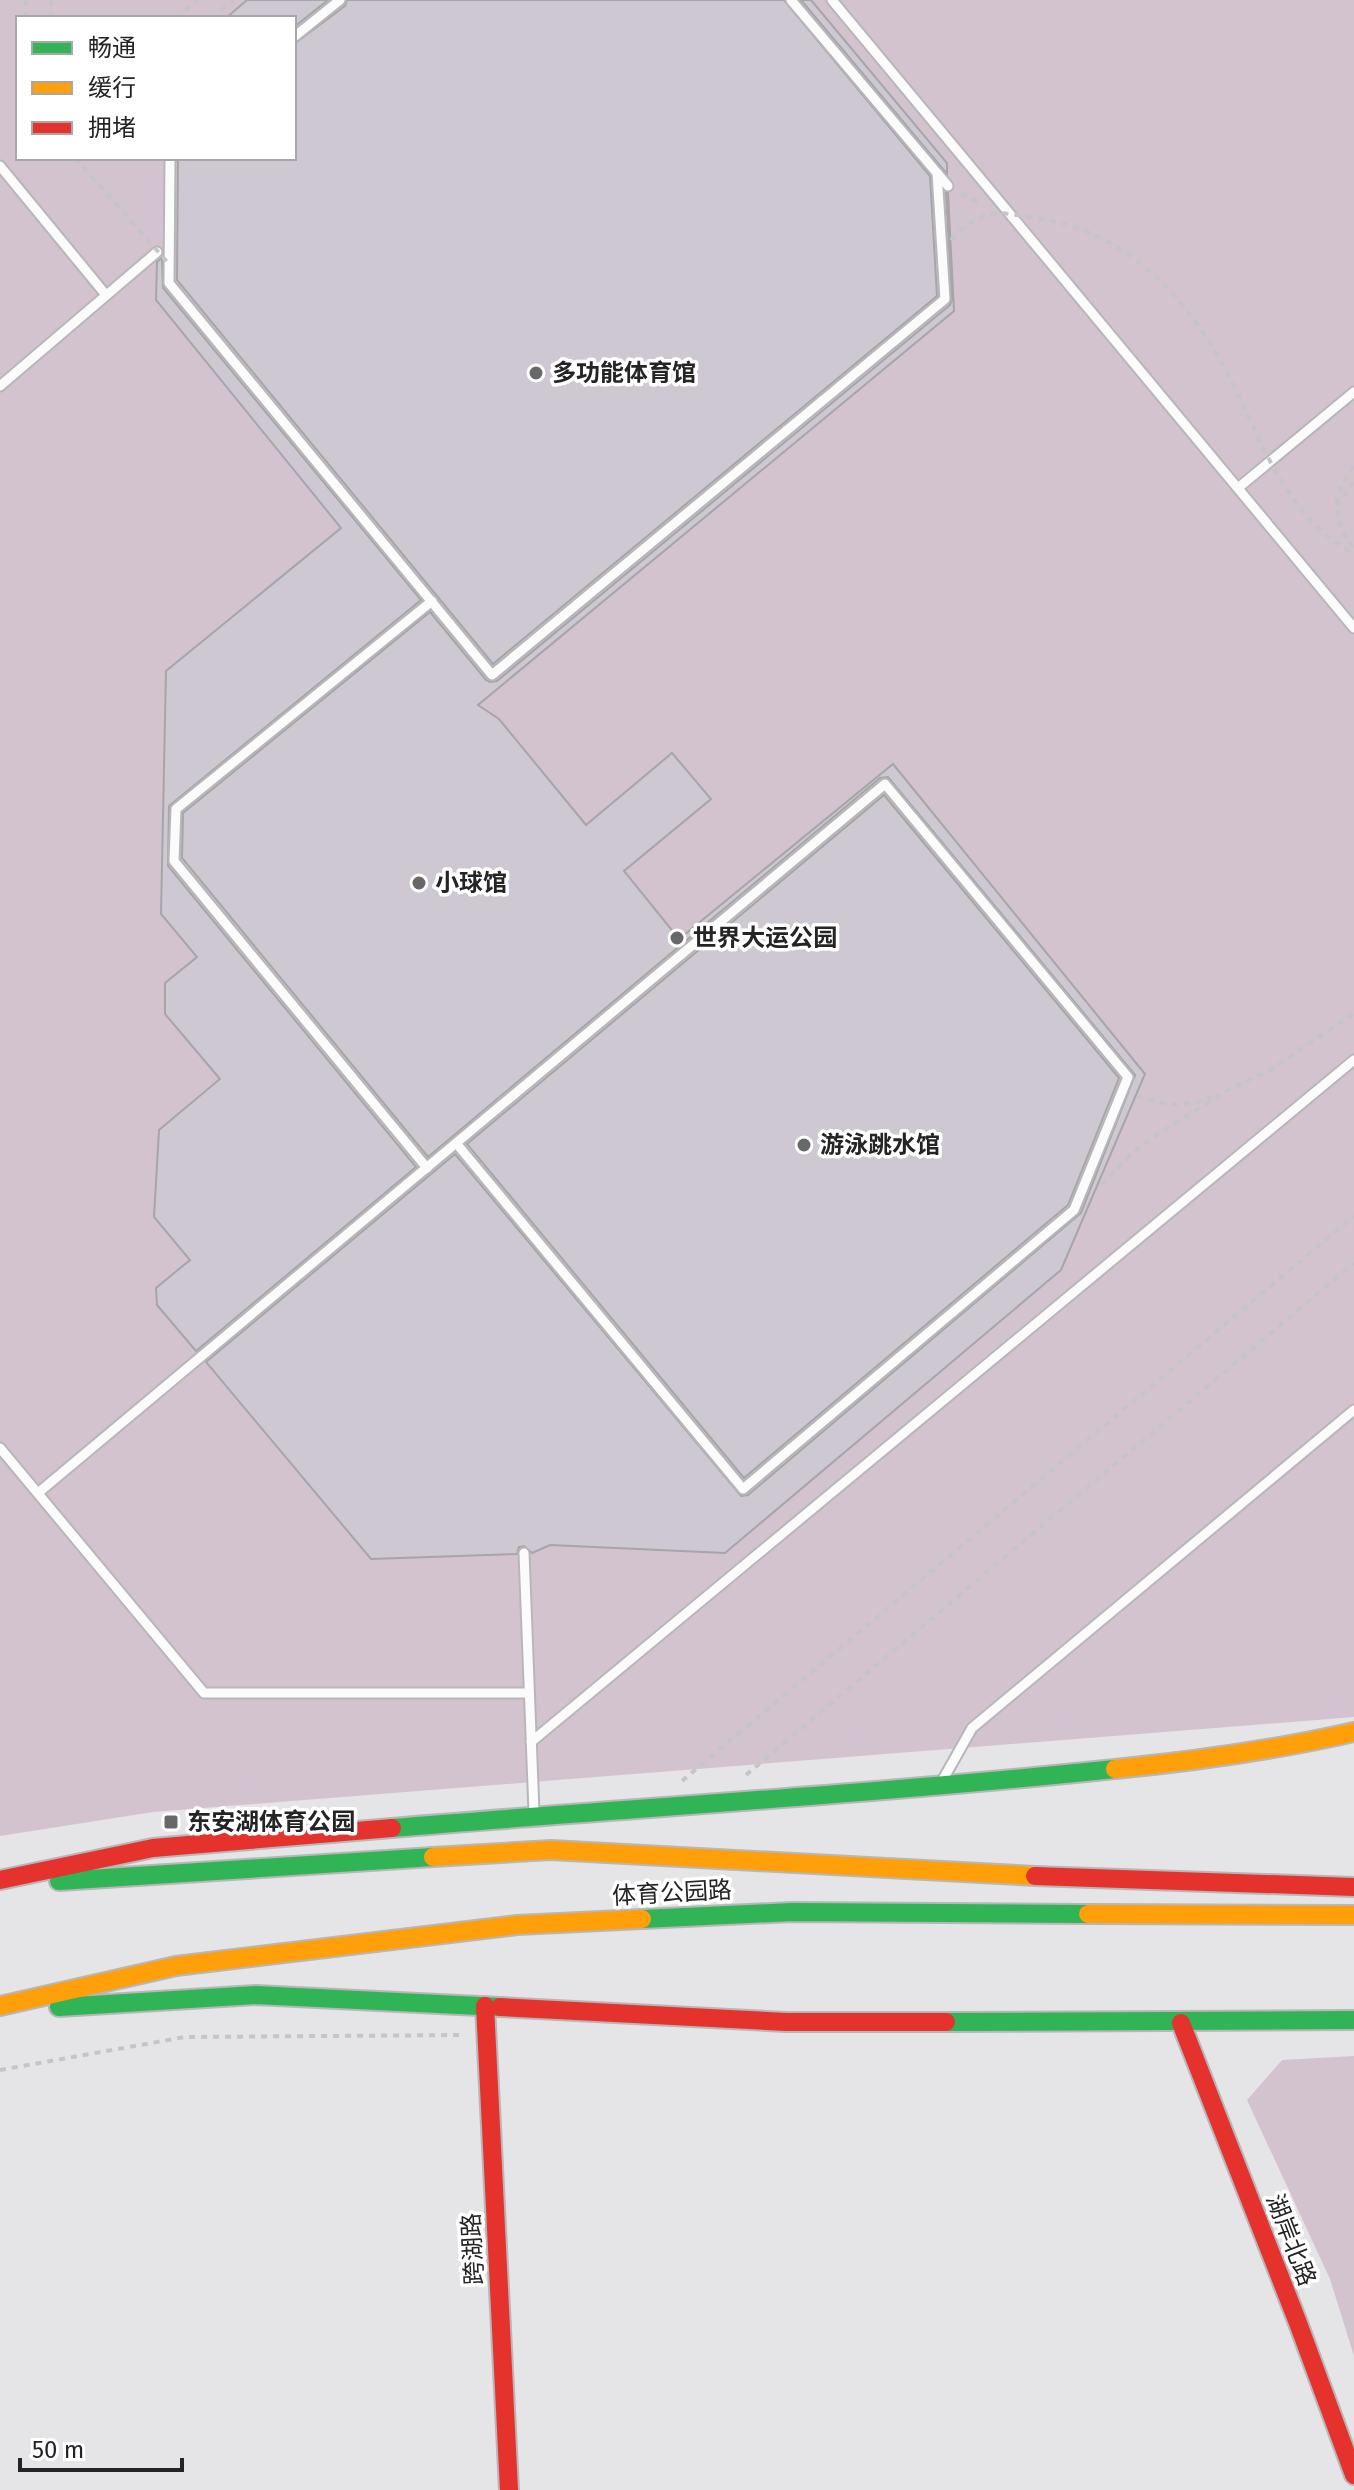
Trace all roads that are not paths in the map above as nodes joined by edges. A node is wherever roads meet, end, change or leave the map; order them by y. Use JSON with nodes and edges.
{"nodes":[{"id":1,"x":340,"y":0,"type":"edge"},
{"id":2,"x":791,"y":0,"type":"edge"},
{"id":3,"x":832,"y":0,"type":"edge"},
{"id":4,"x":296,"y":35,"type":"edge"},
{"id":5,"x":170,"y":160,"type":"edge"},
{"id":6,"x":0,"y":166,"type":"edge"},
{"id":7,"x":937,"y":173,"type":"junction"},
{"id":8,"x":948,"y":186,"type":"road end"},
{"id":9,"x":157,"y":252,"type":"dead end"},
{"id":10,"x":106,"y":295,"type":"junction"},
{"id":11,"x":0,"y":386,"type":"edge"},
{"id":12,"x":1354,"y":392,"type":"edge"},
{"id":13,"x":1238,"y":488,"type":"junction"},
{"id":14,"x":432,"y":601,"type":"junction"},
{"id":15,"x":1354,"y":628,"type":"edge"},
{"id":16,"x":1354,"y":1060,"type":"edge"},
{"id":17,"x":456,"y":1143,"type":"junction"},
{"id":18,"x":427,"y":1168,"type":"junction"},
{"id":19,"x":1354,"y":1410,"type":"edge"},
{"id":20,"x":0,"y":1448,"type":"edge"},
{"id":21,"x":38,"y":1493,"type":"junction"},
{"id":22,"x":524,"y":1553,"type":"dead end"},
{"id":23,"x":529,"y":1693,"type":"junction"},
{"id":24,"x":1354,"y":1732,"type":"edge"},
{"id":25,"x":531,"y":1742,"type":"junction"},
{"id":26,"x":940,"y":1786,"type":"junction"},
{"id":27,"x":534,"y":1816,"type":"junction"},
{"id":28,"x":0,"y":1882,"type":"edge"},
{"id":29,"x":1354,"y":1887,"type":"edge"},
{"id":30,"x":1354,"y":1915,"type":"edge"},
{"id":31,"x":0,"y":2006,"type":"edge"},
{"id":32,"x":485,"y":2006,"type":"junction"},
{"id":33,"x":0,"y":2013,"type":"edge"},
{"id":34,"x":1354,"y":2020,"type":"edge"},
{"id":35,"x":1181,"y":2023,"type":"junction"},
{"id":36,"x":1354,"y":2475,"type":"edge"},
{"id":37,"x":509,"y":2490,"type":"edge"}],
"edges":[{"from":1,"to":4,"type":"lane"},
{"from":2,"to":7,"type":"lane"},
{"from":3,"to":13,"type":"lane"},
{"from":5,"to":14,"type":"lane"},
{"from":6,"to":10,"type":"lane"},
{"from":7,"to":8,"type":"lane"},
{"from":7,"to":14,"type":"lane"},
{"from":9,"to":10,"type":"lane"},
{"from":10,"to":11,"type":"lane"},
{"from":12,"to":13,"type":"lane"},
{"from":13,"to":15,"type":"lane"},
{"from":14,"to":18,"type":"lane"},
{"from":16,"to":25,"type":"lane"},
{"from":17,"to":17,"type":"lane"},
{"from":17,"to":18,"type":"lane"},
{"from":18,"to":21,"type":"lane"},
{"from":19,"to":26,"type":"lane"},
{"from":20,"to":21,"type":"lane"},
{"from":21,"to":23,"type":"lane"},
{"from":22,"to":23,"type":"lane"},
{"from":23,"to":25,"type":"lane"},
{"from":24,"to":26,"type":"street"},
{"from":25,"to":27,"type":"lane"},
{"from":26,"to":27,"type":"street"},
{"from":27,"to":28,"type":"street"},
{"from":28,"to":29,"type":"street","name":"体育公园路"},
{"from":30,"to":31,"type":"street","name":"体育公园路"},
{"from":32,"to":33,"type":"street"},
{"from":32,"to":35,"type":"street"},
{"from":32,"to":37,"type":"street","name":"跨湖路"},
{"from":34,"to":35,"type":"street"},
{"from":35,"to":36,"type":"street","name":"湖岸北路"}]}
